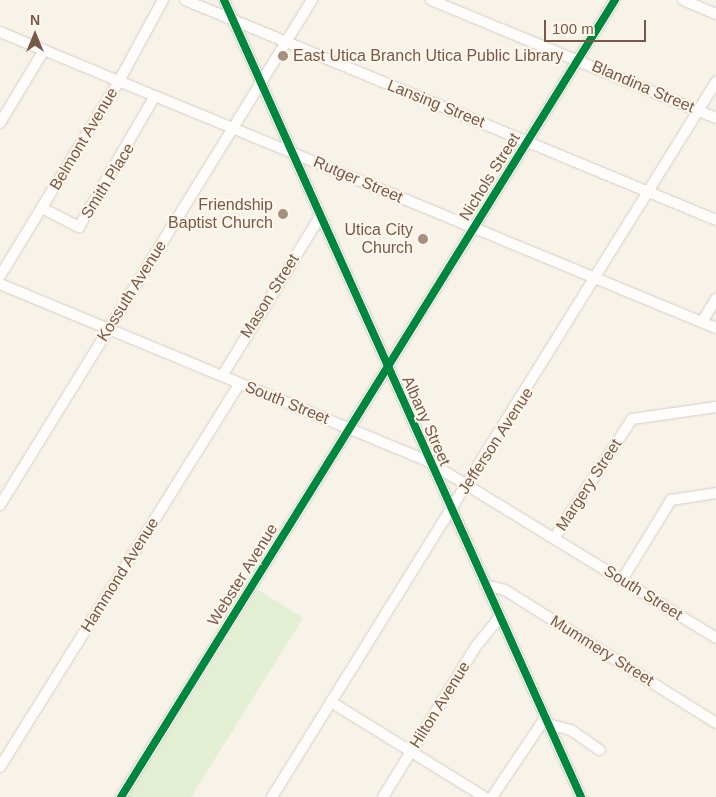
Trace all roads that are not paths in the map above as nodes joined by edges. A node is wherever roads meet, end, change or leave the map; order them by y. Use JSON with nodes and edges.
{"nodes":[{"id":1,"x":162,"y":0,"type":"edge"},
{"id":2,"x":185,"y":0,"type":"edge"},
{"id":3,"x":224,"y":0,"type":"edge"},
{"id":4,"x":312,"y":0,"type":"edge"},
{"id":5,"x":431,"y":0,"type":"edge"},
{"id":6,"x":615,"y":0,"type":"edge"},
{"id":7,"x":683,"y":0,"type":"edge"},
{"id":8,"x":716,"y":14,"type":"edge"},
{"id":9,"x":233,"y":20,"type":"junction"},
{"id":10,"x":0,"y":32,"type":"edge"},
{"id":11,"x":285,"y":42,"type":"junction"},
{"id":12,"x":44,"y":50,"type":"junction"},
{"id":13,"x":579,"y":60,"type":"junction"},
{"id":14,"x":119,"y":82,"type":"junction"},
{"id":15,"x":261,"y":82,"type":"junction"},
{"id":16,"x":716,"y":82,"type":"edge"},
{"id":17,"x":155,"y":96,"type":"junction"},
{"id":18,"x":698,"y":110,"type":"junction"},
{"id":19,"x":716,"y":118,"type":"edge"},
{"id":20,"x":0,"y":123,"type":"edge"},
{"id":21,"x":233,"y":128,"type":"junction"},
{"id":22,"x":528,"y":142,"type":"junction"},
{"id":23,"x":291,"y":152,"type":"junction"},
{"id":24,"x":648,"y":192,"type":"junction"},
{"id":25,"x":42,"y":208,"type":"junction"},
{"id":26,"x":320,"y":217,"type":"junction"},
{"id":27,"x":716,"y":220,"type":"edge"},
{"id":28,"x":474,"y":228,"type":"junction"},
{"id":29,"x":0,"y":276,"type":"edge"},
{"id":30,"x":595,"y":279,"type":"junction"},
{"id":31,"x":0,"y":284,"type":"edge"},
{"id":32,"x":716,"y":300,"type":"edge"},
{"id":33,"x":702,"y":322,"type":"junction"},
{"id":34,"x":716,"y":328,"type":"edge"},
{"id":35,"x":109,"y":329,"type":"junction"},
{"id":36,"x":387,"y":367,"type":"junction"},
{"id":37,"x":222,"y":376,"type":"junction"},
{"id":38,"x":239,"y":384,"type":"junction"},
{"id":39,"x":716,"y":407,"type":"edge"},
{"id":40,"x":349,"y":428,"type":"junction"},
{"id":41,"x":429,"y":462,"type":"junction"},
{"id":42,"x":468,"y":484,"type":"junction"},
{"id":43,"x":716,"y":493,"type":"edge"},
{"id":44,"x":0,"y":505,"type":"edge"},
{"id":45,"x":451,"y":510,"type":"junction"},
{"id":46,"x":555,"y":537,"type":"junction"},
{"id":47,"x":622,"y":580,"type":"junction"},
{"id":48,"x":486,"y":585,"type":"junction"},
{"id":49,"x":500,"y":617,"type":"junction"},
{"id":50,"x":716,"y":638,"type":"edge"},
{"id":51,"x":331,"y":702,"type":"junction"},
{"id":52,"x":547,"y":721,"type":"junction"},
{"id":53,"x":716,"y":723,"type":"edge"},
{"id":54,"x":600,"y":750,"type":"dead end"},
{"id":55,"x":410,"y":752,"type":"junction"},
{"id":56,"x":0,"y":767,"type":"edge"},
{"id":57,"x":120,"y":797,"type":"edge"},
{"id":58,"x":272,"y":797,"type":"edge"},
{"id":59,"x":383,"y":797,"type":"edge"},
{"id":60,"x":484,"y":797,"type":"edge"},
{"id":61,"x":492,"y":797,"type":"edge"},
{"id":62,"x":581,"y":797,"type":"edge"}],
"edges":[{"from":1,"to":14,"type":"street","name":"Belmont Avenue"},
{"from":2,"to":9,"type":"street","name":"Lansing Street"},
{"from":3,"to":9,"type":"street","name":"Albany Street"},
{"from":4,"to":11,"type":"street","name":"Kossuth Avenue"},
{"from":5,"to":13,"type":"street","name":"Blandina Street"},
{"from":6,"to":13,"type":"street","name":"Nichols Street"},
{"from":7,"to":8,"type":"street"},
{"from":9,"to":11,"type":"street","name":"Lansing Street"},
{"from":9,"to":15,"type":"street","name":"Albany Street"},
{"from":10,"to":12,"type":"street","name":"Rutger Street"},
{"from":11,"to":15,"type":"street","name":"Kossuth Avenue"},
{"from":11,"to":22,"type":"street","name":"Lansing Street"},
{"from":12,"to":14,"type":"street","name":"Rutger Street"},
{"from":12,"to":20,"type":"street"},
{"from":13,"to":18,"type":"street","name":"Blandina Street"},
{"from":13,"to":22,"type":"street","name":"Nichols Street"},
{"from":14,"to":17,"type":"street","name":"Rutger Street"},
{"from":14,"to":25,"type":"street","name":"Belmont Avenue"},
{"from":15,"to":21,"type":"street","name":"Kossuth Avenue"},
{"from":15,"to":23,"type":"street","name":"Albany Street"},
{"from":16,"to":18,"type":"street","name":"Jefferson Avenue"},
{"from":17,"to":21,"type":"street","name":"Rutger Street"},
{"from":17,"to":25,"type":"street","name":"Smith Place"},
{"from":18,"to":19,"type":"street","name":"Blandina Street"},
{"from":18,"to":24,"type":"street","name":"Jefferson Avenue"},
{"from":21,"to":23,"type":"street","name":"Rutger Street"},
{"from":21,"to":35,"type":"street","name":"Kossuth Avenue"},
{"from":22,"to":24,"type":"street","name":"Lansing Street"},
{"from":22,"to":28,"type":"street","name":"Nichols Street"},
{"from":23,"to":26,"type":"street","name":"Albany Street"},
{"from":23,"to":28,"type":"street","name":"Rutger Street"},
{"from":24,"to":27,"type":"street","name":"Lansing Street"},
{"from":24,"to":30,"type":"street","name":"Jefferson Avenue"},
{"from":25,"to":29,"type":"street","name":"Belmont Avenue"},
{"from":26,"to":36,"type":"street","name":"Albany Street"},
{"from":26,"to":37,"type":"street","name":"Mason Street"},
{"from":28,"to":30,"type":"street","name":"Rutger Street"},
{"from":28,"to":36,"type":"street","name":"Nichols Street"},
{"from":30,"to":33,"type":"street","name":"Rutger Street"},
{"from":30,"to":42,"type":"street","name":"Jefferson Avenue"},
{"from":31,"to":35,"type":"street","name":"South Street"},
{"from":32,"to":33,"type":"street"},
{"from":33,"to":34,"type":"street","name":"Rutger Street"},
{"from":35,"to":37,"type":"street","name":"South Street"},
{"from":35,"to":44,"type":"street","name":"Kossuth Avenue"},
{"from":36,"to":40,"type":"street","name":"Webster Avenue"},
{"from":36,"to":41,"type":"street","name":"Albany Street"},
{"from":37,"to":38,"type":"street","name":"South Street"},
{"from":38,"to":40,"type":"street","name":"South Street"},
{"from":38,"to":56,"type":"street","name":"Hammond Avenue"},
{"from":39,"to":46,"type":"street","name":"Margery Street"},
{"from":40,"to":41,"type":"street","name":"South Street"},
{"from":40,"to":57,"type":"street","name":"Webster Avenue"},
{"from":41,"to":42,"type":"street","name":"South Street"},
{"from":41,"to":45,"type":"street","name":"Albany Street"},
{"from":42,"to":45,"type":"street","name":"Jefferson Avenue"},
{"from":42,"to":46,"type":"street","name":"South Street"},
{"from":43,"to":47,"type":"street"},
{"from":45,"to":48,"type":"street","name":"Albany Street"},
{"from":45,"to":51,"type":"street","name":"Jefferson Avenue"},
{"from":46,"to":47,"type":"street","name":"South Street"},
{"from":47,"to":50,"type":"street","name":"South Street"},
{"from":48,"to":49,"type":"street","name":"Albany Street"},
{"from":48,"to":53,"type":"street","name":"Mummery Street"},
{"from":49,"to":52,"type":"street","name":"Albany Street"},
{"from":49,"to":55,"type":"street","name":"Hilton Avenue"},
{"from":51,"to":55,"type":"street"},
{"from":51,"to":58,"type":"street","name":"Jefferson Avenue"},
{"from":52,"to":54,"type":"street"},
{"from":52,"to":61,"type":"street"},
{"from":52,"to":62,"type":"street","name":"Albany Street"},
{"from":55,"to":59,"type":"street","name":"Hilton Avenue"},
{"from":55,"to":60,"type":"street"}]}
